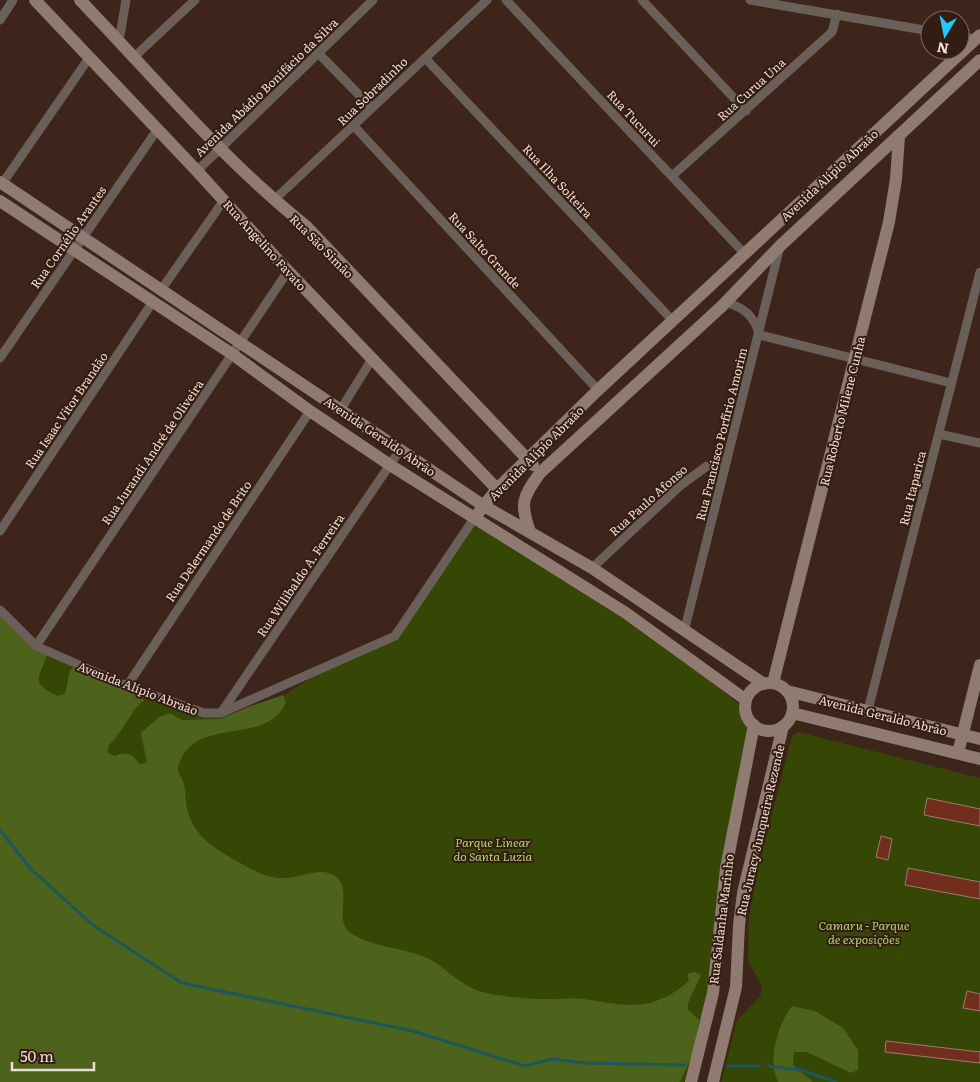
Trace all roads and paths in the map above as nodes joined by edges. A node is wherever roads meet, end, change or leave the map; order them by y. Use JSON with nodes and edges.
{"nodes":[{"id":1,"x":13,"y":0,"type":"edge"},
{"id":2,"x":35,"y":0,"type":"edge"},
{"id":3,"x":80,"y":0,"type":"edge"},
{"id":4,"x":126,"y":0,"type":"edge"},
{"id":5,"x":195,"y":0,"type":"edge"},
{"id":6,"x":373,"y":0,"type":"edge"},
{"id":7,"x":506,"y":0,"type":"edge"},
{"id":8,"x":642,"y":0,"type":"edge"},
{"id":9,"x":750,"y":0,"type":"edge"},
{"id":10,"x":816,"y":0,"type":"edge"},
{"id":11,"x":482,"y":2,"type":"edge"},
{"id":12,"x":814,"y":10,"type":"junction"},
{"id":13,"x":837,"y":14,"type":"junction"},
{"id":14,"x":0,"y":20,"type":"edge"},
{"id":15,"x":920,"y":29,"type":"edge"},
{"id":16,"x":978,"y":37,"type":"edge"},
{"id":17,"x":119,"y":41,"type":"junction"},
{"id":18,"x":318,"y":53,"type":"junction"},
{"id":19,"x":134,"y":57,"type":"junction"},
{"id":20,"x":89,"y":58,"type":"junction"},
{"id":21,"x":425,"y":58,"type":"junction"},
{"id":22,"x":980,"y":60,"type":"edge"},
{"id":23,"x":371,"y":108,"type":"junction"},
{"id":24,"x":746,"y":111,"type":"junction"},
{"id":25,"x":354,"y":126,"type":"junction"},
{"id":26,"x":157,"y":130,"type":"junction"},
{"id":27,"x":899,"y":136,"type":"junction"},
{"id":28,"x":220,"y":150,"type":"junction"},
{"id":29,"x":197,"y":171,"type":"junction"},
{"id":30,"x":672,"y":176,"type":"junction"},
{"id":31,"x":1,"y":183,"type":"edge"},
{"id":32,"x":224,"y":200,"type":"junction"},
{"id":33,"x":274,"y":200,"type":"junction"},
{"id":34,"x":0,"y":201,"type":"edge"},
{"id":35,"x":82,"y":239,"type":"junction"},
{"id":36,"x":780,"y":246,"type":"junction"},
{"id":37,"x":74,"y":250,"type":"junction"},
{"id":38,"x":744,"y":253,"type":"junction"},
{"id":39,"x":288,"y":271,"type":"junction"},
{"id":40,"x":980,"y":272,"type":"edge"},
{"id":41,"x":708,"y":288,"type":"junction"},
{"id":42,"x":161,"y":290,"type":"junction"},
{"id":43,"x":725,"y":302,"type":"junction"},
{"id":44,"x":152,"y":303,"type":"junction"},
{"id":45,"x":673,"y":322,"type":"junction"},
{"id":46,"x":760,"y":335,"type":"junction"},
{"id":47,"x":236,"y":349,"type":"junction"},
{"id":48,"x":0,"y":358,"type":"edge"},
{"id":49,"x":372,"y":359,"type":"junction"},
{"id":50,"x":856,"y":359,"type":"junction"},
{"id":51,"x":950,"y":382,"type":"junction"},
{"id":52,"x":598,"y":390,"type":"junction"},
{"id":53,"x":341,"y":409,"type":"junction"},
{"id":54,"x":310,"y":411,"type":"junction"},
{"id":55,"x":939,"y":434,"type":"junction"},
{"id":56,"x":980,"y":444,"type":"edge"},
{"id":57,"x":400,"y":450,"type":"junction"},
{"id":58,"x":527,"y":460,"type":"junction"},
{"id":59,"x":727,"y":461,"type":"junction"},
{"id":60,"x":390,"y":465,"type":"junction"},
{"id":61,"x":540,"y":474,"type":"junction"},
{"id":62,"x":497,"y":490,"type":"junction"},
{"id":63,"x":484,"y":506,"type":"junction"},
{"id":64,"x":474,"y":517,"type":"junction"},
{"id":65,"x":0,"y":531,"type":"edge"},
{"id":66,"x":530,"y":532,"type":"junction"},
{"id":67,"x":592,"y":568,"type":"junction"},
{"id":68,"x":637,"y":598,"type":"junction"},
{"id":69,"x":0,"y":610,"type":"edge"},
{"id":70,"x":626,"y":613,"type":"junction"},
{"id":71,"x":685,"y":628,"type":"junction"},
{"id":72,"x":36,"y":646,"type":"junction"},
{"id":73,"x":980,"y":665,"type":"edge"},
{"id":74,"x":768,"y":684,"type":"junction"},
{"id":75,"x":127,"y":686,"type":"junction"},
{"id":76,"x":787,"y":691,"type":"junction"},
{"id":77,"x":746,"y":700,"type":"junction"},
{"id":78,"x":868,"y":710,"type":"junction"},
{"id":79,"x":221,"y":713,"type":"junction"},
{"id":80,"x":792,"y":713,"type":"junction"},
{"id":81,"x":754,"y":725,"type":"junction"},
{"id":82,"x":783,"y":726,"type":"junction"},
{"id":83,"x":962,"y":734,"type":"junction"},
{"id":84,"x":980,"y":739,"type":"edge"},
{"id":85,"x":958,"y":753,"type":"junction"},
{"id":86,"x":980,"y":759,"type":"edge"},
{"id":87,"x":691,"y":1082,"type":"edge"},
{"id":88,"x":713,"y":1082,"type":"edge"}],
"edges":[{"from":1,"to":14,"type":"street"},
{"from":2,"to":20,"type":"street","name":"Rua Angelino Favato"},
{"from":3,"to":17,"type":"street","name":"Rua São Simão"},
{"from":4,"to":17,"type":"street"},
{"from":5,"to":19,"type":"street"},
{"from":6,"to":18,"type":"street","name":"Avenida Abádio Bonifácio da Silva"},
{"from":7,"to":30,"type":"street","name":"Rua Tucurui"},
{"from":8,"to":24,"type":"street"},
{"from":9,"to":12,"type":"street"},
{"from":10,"to":12,"type":"street"},
{"from":11,"to":21,"type":"street","name":"Rua Sobradinho"},
{"from":12,"to":13,"type":"street"},
{"from":13,"to":15,"type":"street"},
{"from":13,"to":24,"type":"street","name":"Rua Curua Una"},
{"from":16,"to":38,"type":"street","name":"Avenida Alípio Abraão"},
{"from":17,"to":19,"type":"street","name":"Rua São Simão"},
{"from":18,"to":23,"type":"street"},
{"from":18,"to":28,"type":"street","name":"Avenida Abádio Bonifácio da Silva"},
{"from":19,"to":28,"type":"street","name":"Rua São Simão"},
{"from":20,"to":26,"type":"street","name":"Rua Angelino Favato"},
{"from":20,"to":31,"type":"street"},
{"from":21,"to":23,"type":"street","name":"Rua Sobradinho"},
{"from":21,"to":45,"type":"street","name":"Rua Ilha Solteira"},
{"from":22,"to":27,"type":"street","name":"Avenida Alípio Abraão"},
{"from":23,"to":25,"type":"street","name":"Rua Sobradinho"},
{"from":24,"to":30,"type":"street","name":"Rua Curua Una"},
{"from":25,"to":33,"type":"street","name":"Rua Sobradinho"},
{"from":25,"to":52,"type":"street","name":"Rua Salto Grande"},
{"from":26,"to":29,"type":"street","name":"Rua Angelino Favato"},
{"from":26,"to":35,"type":"street","name":"Rua Cornélio Arantes"},
{"from":27,"to":36,"type":"street","name":"Avenida Alípio Abraão"},
{"from":27,"to":50,"type":"street","name":"Rua Roberto Milene Cunha"},
{"from":28,"to":29,"type":"street","name":"Avenida Abádio Bonifácio da Silva"},
{"from":28,"to":33,"type":"street","name":"Rua São Simão"},
{"from":29,"to":32,"type":"street","name":"Rua Angelino Favato"},
{"from":30,"to":38,"type":"street","name":"Rua Tucurui"},
{"from":31,"to":35,"type":"street","name":"Avenida Geraldo Abrão"},
{"from":32,"to":39,"type":"street","name":"Rua Angelino Favato"},
{"from":32,"to":42,"type":"street"},
{"from":33,"to":58,"type":"street","name":"Rua São Simão"},
{"from":34,"to":37,"type":"street","name":"Avenida Geraldo Abrão"},
{"from":35,"to":37,"type":"street","name":"Rua Cornélio Arantes"},
{"from":35,"to":42,"type":"street","name":"Avenida Geraldo Abrão"},
{"from":36,"to":43,"type":"street","name":"Avenida Alípio Abraão"},
{"from":36,"to":46,"type":"street","name":"Rua Francisco Porfírio Amorim"},
{"from":37,"to":44,"type":"street","name":"Avenida Geraldo Abrão"},
{"from":37,"to":48,"type":"street","name":"Rua Cornélio Arantes"},
{"from":38,"to":41,"type":"street","name":"Avenida Alípio Abraão"},
{"from":39,"to":47,"type":"street","name":"Rua Jurandi André de Oliveira"},
{"from":39,"to":49,"type":"street","name":"Rua Angelino Favato"},
{"from":40,"to":51,"type":"street","name":"Rua Itaparica"},
{"from":41,"to":43,"type":"street"},
{"from":41,"to":45,"type":"street","name":"Avenida Alípio Abraão"},
{"from":42,"to":47,"type":"street","name":"Avenida Geraldo Abrão"},
{"from":43,"to":46,"type":"street"},
{"from":43,"to":61,"type":"street","name":"Avenida Alípio Abraão"},
{"from":44,"to":47,"type":"street","name":"Avenida Geraldo Abrão"},
{"from":44,"to":65,"type":"street","name":"Rua Isaac Vitor Brandão"},
{"from":45,"to":52,"type":"street","name":"Avenida Alípio Abraão"},
{"from":46,"to":50,"type":"street"},
{"from":46,"to":59,"type":"street","name":"Rua Francisco Porfírio Amorim"},
{"from":47,"to":53,"type":"street","name":"Avenida Geraldo Abrão"},
{"from":47,"to":54,"type":"street","name":"Avenida Geraldo Abrão"},
{"from":47,"to":72,"type":"street","name":"Rua Jurandi André de Oliveira"},
{"from":49,"to":53,"type":"street"},
{"from":49,"to":62,"type":"street","name":"Rua Angelino Favato"},
{"from":50,"to":51,"type":"street"},
{"from":50,"to":74,"type":"street","name":"Rua Roberto Milene Cunha"},
{"from":51,"to":55,"type":"street","name":"Rua Itaparica"},
{"from":52,"to":58,"type":"street","name":"Avenida Alípio Abraão"},
{"from":53,"to":57,"type":"street","name":"Avenida Geraldo Abrão"},
{"from":54,"to":60,"type":"street","name":"Avenida Geraldo Abrão"},
{"from":54,"to":75,"type":"street","name":"Rua Delermando de Brito"},
{"from":55,"to":56,"type":"street"},
{"from":55,"to":78,"type":"street","name":"Rua Itaparica"},
{"from":57,"to":60,"type":"street","name":"Rua Wilibaldo A. Ferreira"},
{"from":57,"to":63,"type":"street","name":"Avenida Geraldo Abrão"},
{"from":58,"to":61,"type":"street","name":"Rua São Simão"},
{"from":58,"to":62,"type":"street","name":"Avenida Alípio Abraão"},
{"from":59,"to":67,"type":"street","name":"Rua Paulo Afonso"},
{"from":59,"to":71,"type":"street","name":"Rua Francisco Porfírio Amorim"},
{"from":60,"to":64,"type":"street","name":"Avenida Geraldo Abrão"},
{"from":60,"to":79,"type":"street","name":"Rua Wilibaldo A. Ferreira"},
{"from":61,"to":66,"type":"street","name":"Avenida Alípio Abraão"},
{"from":62,"to":63,"type":"street","name":"Avenida Alípio Abraão"},
{"from":63,"to":64,"type":"street","name":"Avenida Alípio Abraão"},
{"from":63,"to":66,"type":"street","name":"Avenida Geraldo Abrão"},
{"from":64,"to":70,"type":"street","name":"Avenida Geraldo Abrão"},
{"from":64,"to":79,"type":"street","name":"Avenida Alípio Abraão"},
{"from":66,"to":67,"type":"street","name":"Avenida Geraldo Abrão"},
{"from":67,"to":68,"type":"street","name":"Avenida Geraldo Abrão"},
{"from":68,"to":70,"type":"street"},
{"from":68,"to":71,"type":"street","name":"Avenida Geraldo Abrão"},
{"from":69,"to":72,"type":"street","name":"Avenida Alípio Abraão"},
{"from":70,"to":77,"type":"street","name":"Avenida Geraldo Abrão"},
{"from":71,"to":74,"type":"street","name":"Avenida Geraldo Abrão"},
{"from":72,"to":75,"type":"street","name":"Avenida Alípio Abraão"},
{"from":73,"to":83,"type":"street"},
{"from":74,"to":76,"type":"street","name":"Avenida Geraldo Abrão"},
{"from":74,"to":77,"type":"street"},
{"from":75,"to":79,"type":"street","name":"Avenida Alípio Abraão"},
{"from":76,"to":78,"type":"street","name":"Avenida Geraldo Abrão"},
{"from":76,"to":80,"type":"street"},
{"from":77,"to":81,"type":"street"},
{"from":78,"to":83,"type":"street","name":"Avenida Geraldo Abrão"},
{"from":80,"to":82,"type":"street"},
{"from":80,"to":85,"type":"street","name":"Avenida Geraldo Abrão"},
{"from":81,"to":82,"type":"street"},
{"from":81,"to":87,"type":"street","name":"Rua Saldanha Marinho"},
{"from":82,"to":88,"type":"street","name":"Rua Juracy Junqueira Rezende"},
{"from":83,"to":84,"type":"street","name":"Avenida Geraldo Abrão"},
{"from":83,"to":85,"type":"street"},
{"from":85,"to":86,"type":"street","name":"Avenida Geraldo Abrão"}]}
